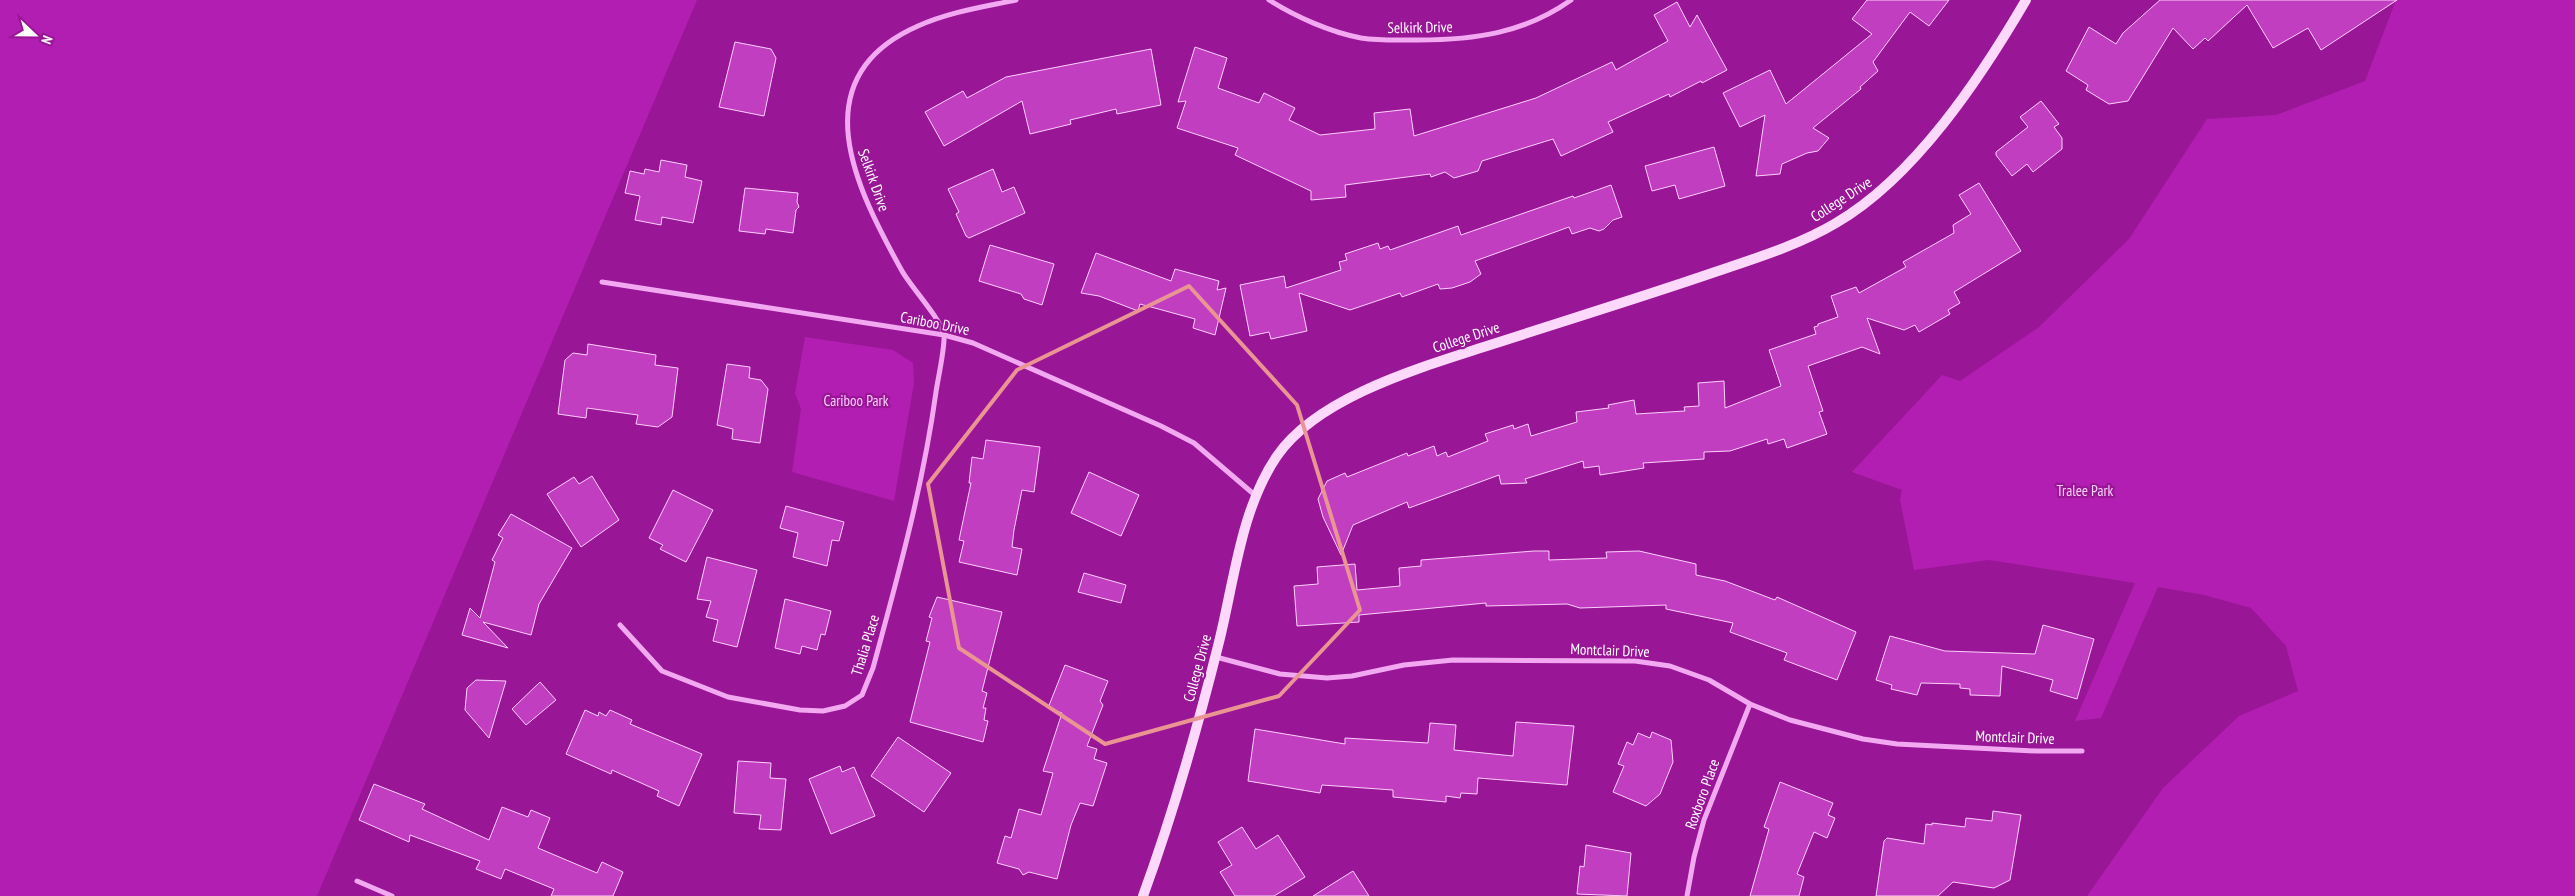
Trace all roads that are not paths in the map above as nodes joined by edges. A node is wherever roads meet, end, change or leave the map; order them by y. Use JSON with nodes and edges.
{"nodes":[{"id":1,"x":1016,"y":0,"type":"edge"},
{"id":2,"x":1270,"y":0,"type":"edge"},
{"id":3,"x":1571,"y":0,"type":"edge"},
{"id":4,"x":2026,"y":0,"type":"edge"},
{"id":5,"x":602,"y":282,"type":"dead end"},
{"id":6,"x":944,"y":335,"type":"junction"},
{"id":7,"x":1256,"y":496,"type":"junction"},
{"id":8,"x":620,"y":625,"type":"dead end"},
{"id":9,"x":1216,"y":657,"type":"junction"},
{"id":10,"x":1750,"y":704,"type":"junction"},
{"id":11,"x":2082,"y":751,"type":"dead end"},
{"id":12,"x":357,"y":881,"type":"dead end"},
{"id":13,"x":392,"y":896,"type":"edge"},
{"id":14,"x":1143,"y":896,"type":"edge"},
{"id":15,"x":1687,"y":896,"type":"edge"}],
"edges":[{"from":1,"to":6,"type":"street","name":"Selkirk Drive"},
{"from":2,"to":3,"type":"street","name":"Selkirk Drive"},
{"from":4,"to":7,"type":"street","name":"College Drive"},
{"from":5,"to":6,"type":"street","name":"Cariboo Drive"},
{"from":6,"to":7,"type":"street","name":"Cariboo Drive"},
{"from":6,"to":8,"type":"street","name":"Thalia Place"},
{"from":7,"to":9,"type":"street","name":"College Drive"},
{"from":9,"to":10,"type":"street","name":"Montclair Drive"},
{"from":9,"to":14,"type":"street","name":"College Drive"},
{"from":10,"to":11,"type":"street","name":"Montclair Drive"},
{"from":10,"to":15,"type":"street","name":"Roxboro Place"},
{"from":12,"to":13,"type":"street"}]}
